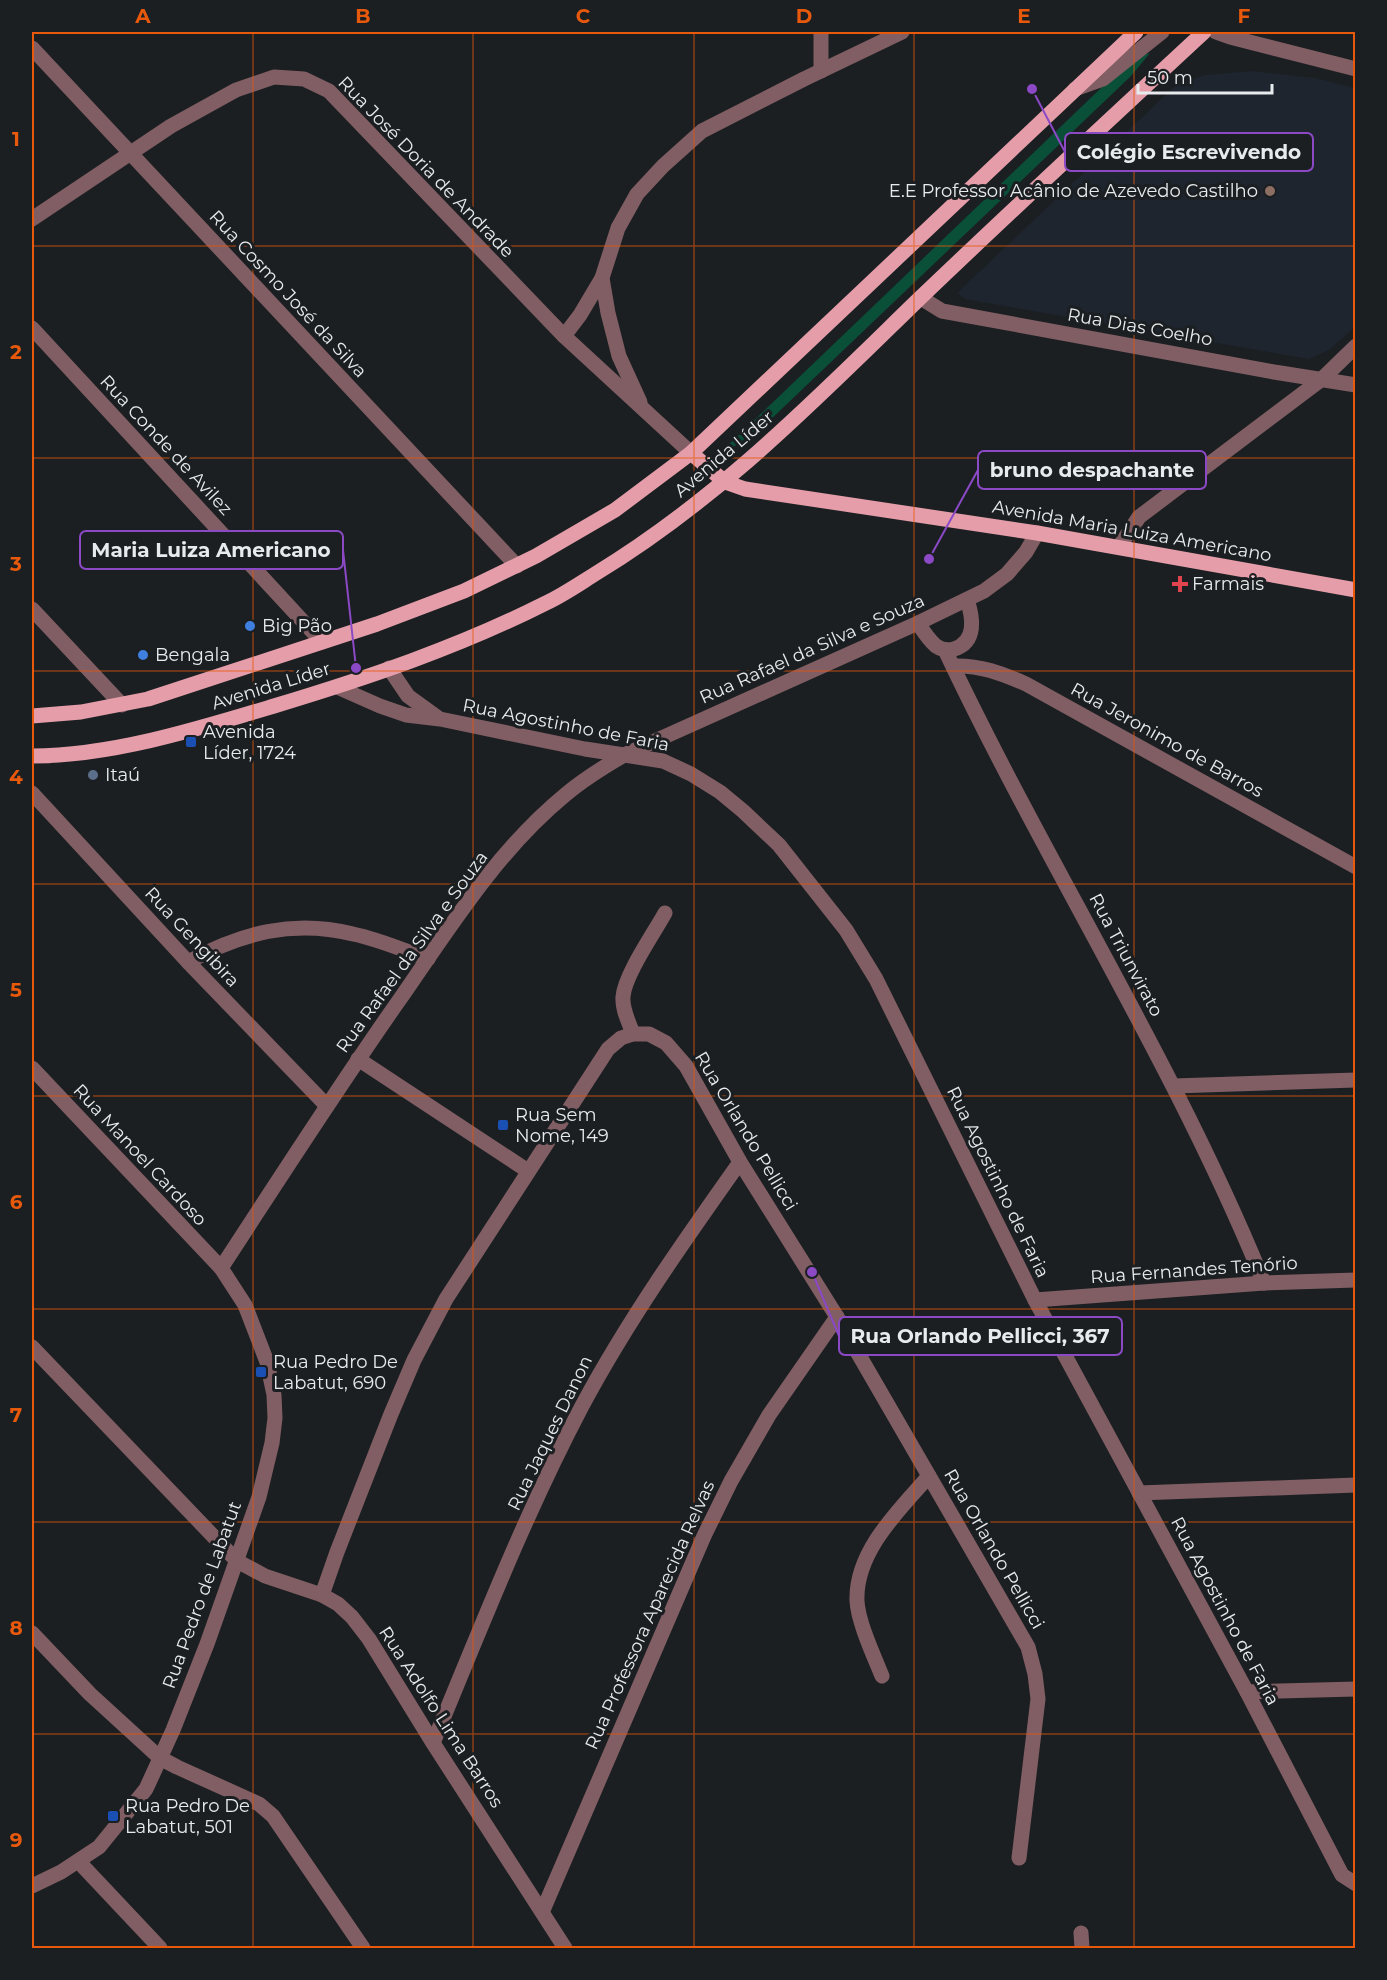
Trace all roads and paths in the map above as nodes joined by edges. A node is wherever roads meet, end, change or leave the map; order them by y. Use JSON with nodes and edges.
{"nodes":[{"id":1,"x":821,"y":32,"type":"edge"},
{"id":2,"x":902,"y":32,"type":"edge"},
{"id":3,"x":1136,"y":32,"type":"edge"},
{"id":4,"x":1162,"y":32,"type":"edge"},
{"id":5,"x":1204,"y":32,"type":"edge"},
{"id":6,"x":1216,"y":32,"type":"edge"},
{"id":7,"x":32,"y":48,"type":"edge"},
{"id":8,"x":1356,"y":69,"type":"edge"},
{"id":9,"x":821,"y":71,"type":"junction"},
{"id":10,"x":1075,"y":89,"type":"junction"},
{"id":11,"x":130,"y":153,"type":"junction"},
{"id":12,"x":32,"y":219,"type":"edge"},
{"id":13,"x":602,"y":278,"type":"junction"},
{"id":14,"x":921,"y":298,"type":"junction"},
{"id":15,"x":32,"y":328,"type":"edge"},
{"id":16,"x":564,"y":336,"type":"junction"},
{"id":17,"x":1356,"y":346,"type":"edge"},
{"id":18,"x":1322,"y":379,"type":"junction"},
{"id":19,"x":1356,"y":385,"type":"edge"},
{"id":20,"x":642,"y":407,"type":"junction"},
{"id":21,"x":692,"y":453,"type":"junction"},
{"id":22,"x":725,"y":482,"type":"junction"},
{"id":23,"x":1037,"y":533,"type":"junction"},
{"id":24,"x":1119,"y":547,"type":"junction"},
{"id":25,"x":517,"y":566,"type":"junction"},
{"id":26,"x":1356,"y":590,"type":"edge"},
{"id":27,"x":968,"y":600,"type":"junction"},
{"id":28,"x":32,"y":609,"type":"edge"},
{"id":29,"x":918,"y":623,"type":"junction"},
{"id":30,"x":322,"y":642,"type":"junction"},
{"id":31,"x":945,"y":650,"type":"junction"},
{"id":32,"x":953,"y":666,"type":"junction"},
{"id":33,"x":389,"y":669,"type":"junction"},
{"id":34,"x":337,"y":687,"type":"junction"},
{"id":35,"x":122,"y":705,"type":"junction"},
{"id":36,"x":32,"y":716,"type":"edge"},
{"id":37,"x":440,"y":719,"type":"junction"},
{"id":38,"x":626,"y":754,"type":"junction"},
{"id":39,"x":32,"y":756,"type":"edge"},
{"id":40,"x":32,"y":793,"type":"edge"},
{"id":41,"x":1356,"y":867,"type":"edge"},
{"id":42,"x":665,"y":913,"type":"dead end"},
{"id":43,"x":428,"y":959,"type":"junction"},
{"id":44,"x":188,"y":962,"type":"junction"},
{"id":45,"x":633,"y":1034,"type":"junction"},
{"id":46,"x":358,"y":1059,"type":"junction"},
{"id":47,"x":32,"y":1068,"type":"edge"},
{"id":48,"x":1356,"y":1080,"type":"edge"},
{"id":49,"x":1174,"y":1086,"type":"junction"},
{"id":50,"x":327,"y":1106,"type":"junction"},
{"id":51,"x":740,"y":1161,"type":"junction"},
{"id":52,"x":528,"y":1171,"type":"junction"},
{"id":53,"x":221,"y":1268,"type":"junction"},
{"id":54,"x":1356,"y":1280,"type":"edge"},
{"id":55,"x":1264,"y":1283,"type":"junction"},
{"id":56,"x":1035,"y":1300,"type":"junction"},
{"id":57,"x":837,"y":1317,"type":"junction"},
{"id":58,"x":32,"y":1347,"type":"edge"},
{"id":59,"x":929,"y":1476,"type":"junction"},
{"id":60,"x":1356,"y":1485,"type":"edge"},
{"id":61,"x":1139,"y":1493,"type":"junction"},
{"id":62,"x":237,"y":1561,"type":"junction"},
{"id":63,"x":322,"y":1595,"type":"junction"},
{"id":64,"x":32,"y":1633,"type":"edge"},
{"id":65,"x":882,"y":1676,"type":"dead end"},
{"id":66,"x":1356,"y":1689,"type":"edge"},
{"id":67,"x":1247,"y":1692,"type":"junction"},
{"id":68,"x":433,"y":1743,"type":"junction"},
{"id":69,"x":160,"y":1758,"type":"junction"},
{"id":70,"x":1019,"y":1858,"type":"dead end"},
{"id":71,"x":79,"y":1862,"type":"junction"},
{"id":72,"x":1356,"y":1884,"type":"edge"},
{"id":73,"x":32,"y":1886,"type":"edge"},
{"id":74,"x":543,"y":1910,"type":"junction"},
{"id":75,"x":160,"y":1948,"type":"edge"},
{"id":76,"x":363,"y":1948,"type":"edge"},
{"id":77,"x":565,"y":1948,"type":"edge"}],
"edges":[{"from":1,"to":9,"type":"street"},
{"from":2,"to":9,"type":"street"},
{"from":3,"to":10,"type":"main road","name":"Avenida Líder"},
{"from":4,"to":10,"type":"street"},
{"from":5,"to":14,"type":"main road","name":"Avenida Líder"},
{"from":6,"to":8,"type":"street"},
{"from":7,"to":11,"type":"street","name":"Rua Cosmo José da Silva"},
{"from":9,"to":13,"type":"street"},
{"from":10,"to":21,"type":"main road","name":"Avenida Líder"},
{"from":11,"to":12,"type":"street","name":"Rua José Doria de Andrade"},
{"from":11,"to":16,"type":"street","name":"Rua José Doria de Andrade"},
{"from":11,"to":25,"type":"street","name":"Rua Cosmo José da Silva"},
{"from":13,"to":16,"type":"street"},
{"from":13,"to":20,"type":"street"},
{"from":14,"to":18,"type":"street","name":"Rua Dias Coelho"},
{"from":14,"to":22,"type":"main road","name":"Avenida Líder"},
{"from":15,"to":30,"type":"street","name":"Rua Conde de Avilez"},
{"from":16,"to":20,"type":"street","name":"Rua José Doria de Andrade"},
{"from":17,"to":18,"type":"street"},
{"from":18,"to":19,"type":"street","name":"Rua Dias Coelho"},
{"from":18,"to":24,"type":"street"},
{"from":20,"to":21,"type":"street","name":"Rua José Doria de Andrade"},
{"from":21,"to":22,"type":"main road"},
{"from":21,"to":25,"type":"main road","name":"Avenida Líder"},
{"from":22,"to":23,"type":"main road","name":"Avenida Maria Luiza Americano"},
{"from":22,"to":33,"type":"main road","name":"Avenida Líder"},
{"from":23,"to":24,"type":"main road","name":"Avenida Maria Luiza Americano"},
{"from":23,"to":27,"type":"street","name":"Rua Rafael da Silva e Souza"},
{"from":24,"to":26,"type":"main road","name":"Avenida Maria Luiza Americano"},
{"from":25,"to":30,"type":"main road","name":"Avenida Líder"},
{"from":27,"to":29,"type":"street","name":"Rua Rafael da Silva e Souza"},
{"from":27,"to":31,"type":"street"},
{"from":28,"to":35,"type":"street"},
{"from":29,"to":31,"type":"street"},
{"from":29,"to":38,"type":"street","name":"Rua Rafael da Silva e Souza"},
{"from":30,"to":35,"type":"main road","name":"Avenida Líder"},
{"from":31,"to":32,"type":"street","name":"Rua Triunvirato"},
{"from":32,"to":41,"type":"street","name":"Rua Jeronimo de Barros"},
{"from":32,"to":49,"type":"street","name":"Rua Triunvirato"},
{"from":33,"to":34,"type":"main road","name":"Avenida Líder"},
{"from":33,"to":37,"type":"street","name":"Rua Agostinho de Faria"},
{"from":34,"to":37,"type":"street","name":"Rua Agostinho de Faria"},
{"from":34,"to":39,"type":"main road","name":"Avenida Líder"},
{"from":35,"to":36,"type":"main road","name":"Avenida Líder"},
{"from":37,"to":38,"type":"street","name":"Rua Agostinho de Faria"},
{"from":38,"to":43,"type":"street","name":"Rua Rafael da Silva e Souza"},
{"from":38,"to":56,"type":"street","name":"Rua Agostinho de Faria"},
{"from":40,"to":44,"type":"street","name":"Rua Gengibira"},
{"from":42,"to":45,"type":"street"},
{"from":43,"to":44,"type":"street"},
{"from":43,"to":46,"type":"street","name":"Rua Rafael da Silva e Souza"},
{"from":44,"to":50,"type":"street","name":"Rua Gengibira"},
{"from":45,"to":51,"type":"street","name":"Rua Orlando Pellicci"},
{"from":45,"to":52,"type":"street"},
{"from":46,"to":50,"type":"street","name":"Rua Rafael da Silva e Souza"},
{"from":46,"to":52,"type":"street"},
{"from":47,"to":53,"type":"street","name":"Rua Manoel Cardoso"},
{"from":48,"to":49,"type":"street"},
{"from":49,"to":55,"type":"street","name":"Rua Triunvirato"},
{"from":50,"to":53,"type":"street","name":"Rua Rafael da Silva e Souza"},
{"from":51,"to":57,"type":"street","name":"Rua Orlando Pellicci"},
{"from":51,"to":68,"type":"street","name":"Rua Jaques Danon"},
{"from":52,"to":63,"type":"street"},
{"from":53,"to":62,"type":"street","name":"Rua Pedro de Labatut"},
{"from":54,"to":55,"type":"street","name":"Rua Fernandes Tenório"},
{"from":55,"to":56,"type":"street","name":"Rua Fernandes Tenório"},
{"from":56,"to":61,"type":"street","name":"Rua Agostinho de Faria"},
{"from":57,"to":59,"type":"street","name":"Rua Orlando Pellicci"},
{"from":57,"to":74,"type":"street","name":"Rua Professora Aparecida Relvas"},
{"from":58,"to":62,"type":"street","name":"Rua Adolfo Lima Barros"},
{"from":59,"to":65,"type":"street"},
{"from":59,"to":70,"type":"street","name":"Rua Orlando Pellicci"},
{"from":60,"to":61,"type":"street"},
{"from":61,"to":67,"type":"street","name":"Rua Agostinho de Faria"},
{"from":62,"to":63,"type":"street","name":"Rua Adolfo Lima Barros"},
{"from":62,"to":69,"type":"street","name":"Rua Pedro de Labatut"},
{"from":63,"to":68,"type":"street","name":"Rua Adolfo Lima Barros"},
{"from":64,"to":69,"type":"street"},
{"from":66,"to":67,"type":"street"},
{"from":67,"to":72,"type":"street","name":"Rua Agostinho de Faria"},
{"from":68,"to":74,"type":"street","name":"Rua Adolfo Lima Barros"},
{"from":69,"to":71,"type":"street","name":"Rua Pedro de Labatut"},
{"from":69,"to":76,"type":"street"},
{"from":71,"to":73,"type":"street","name":"Rua Pedro de Labatut"},
{"from":71,"to":75,"type":"street"},
{"from":74,"to":77,"type":"street","name":"Rua Adolfo Lima Barros"}]}
